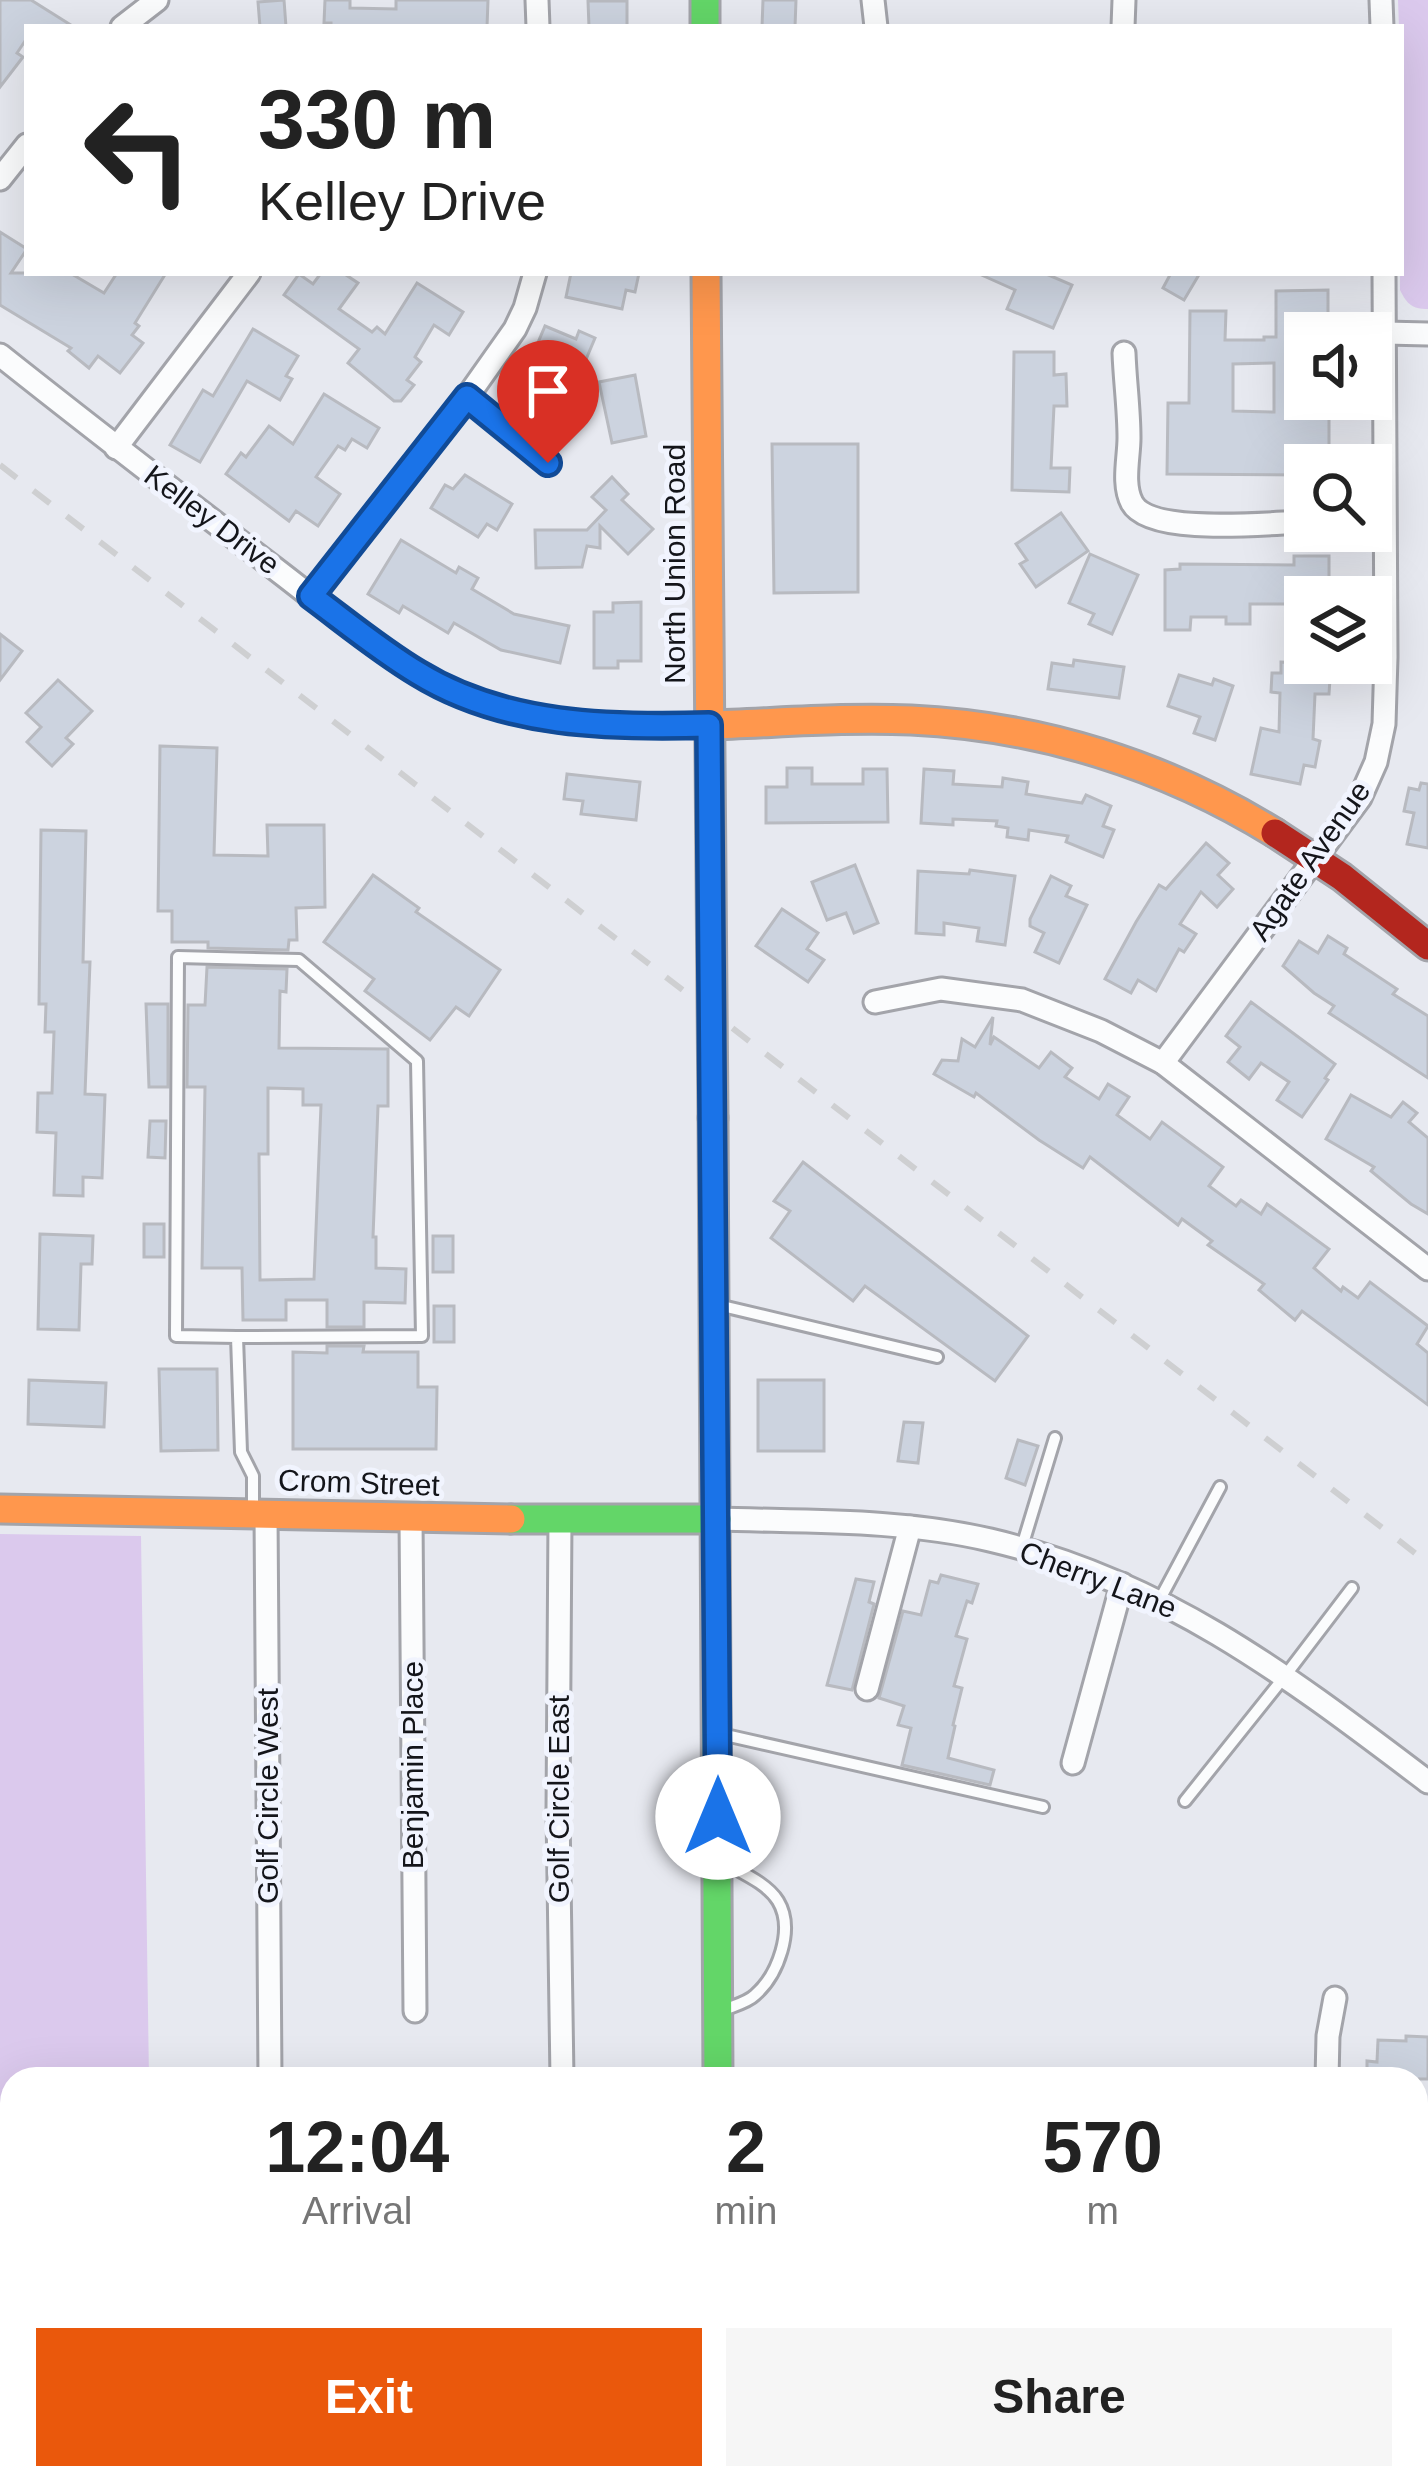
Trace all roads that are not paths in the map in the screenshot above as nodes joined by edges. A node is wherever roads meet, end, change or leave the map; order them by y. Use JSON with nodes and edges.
{"nodes":[{"id":1,"x":157,"y":0,"type":"edge"},
{"id":2,"x":126,"y":24,"type":"edge"},
{"id":3,"x":24,"y":149,"type":"edge"},
{"id":4,"x":0,"y":179,"type":"edge"},
{"id":5,"x":247,"y":276,"type":"edge"},
{"id":6,"x":534,"y":276,"type":"edge"},
{"id":7,"x":706,"y":276,"type":"edge"},
{"id":8,"x":1384,"y":276,"type":"edge"},
{"id":9,"x":1385,"y":312,"type":"edge"},
{"id":10,"x":1392,"y":333,"type":"edge"},
{"id":11,"x":1428,"y":334,"type":"edge"},
{"id":12,"x":1124,"y":353,"type":"dead end"},
{"id":13,"x":0,"y":355,"type":"edge"},
{"id":14,"x":467,"y":397,"type":"junction"},
{"id":15,"x":116,"y":448,"type":"junction"},
{"id":16,"x":548,"y":463,"type":"dead end"},
{"id":17,"x":1284,"y":522,"type":"edge"},
{"id":18,"x":1379,"y":552,"type":"edge"},
{"id":19,"x":311,"y":596,"type":"junction"},
{"id":20,"x":709,"y":725,"type":"junction"},
{"id":21,"x":1316,"y":858,"type":"junction"},
{"id":22,"x":1428,"y":946,"type":"edge"},
{"id":23,"x":875,"y":1003,"type":"dead end"},
{"id":24,"x":1163,"y":1063,"type":"junction"},
{"id":25,"x":1428,"y":1269,"type":"edge"},
{"id":26,"x":715,"y":1304,"type":"junction"},
{"id":27,"x":237,"y":1337,"type":"junction"},
{"id":28,"x":937,"y":1357,"type":"dead end"},
{"id":29,"x":1054,"y":1438,"type":"dead end"},
{"id":30,"x":1220,"y":1487,"type":"dead end"},
{"id":31,"x":0,"y":1509,"type":"edge"},
{"id":32,"x":259,"y":1514,"type":"junction"},
{"id":33,"x":411,"y":1519,"type":"junction"},
{"id":34,"x":560,"y":1519,"type":"junction"},
{"id":35,"x":717,"y":1519,"type":"junction"},
{"id":36,"x":910,"y":1528,"type":"junction"},
{"id":37,"x":1021,"y":1550,"type":"junction"},
{"id":38,"x":1122,"y":1584,"type":"junction"},
{"id":39,"x":1352,"y":1588,"type":"dead end"},
{"id":40,"x":1159,"y":1601,"type":"junction"},
{"id":41,"x":1285,"y":1676,"type":"junction"},
{"id":42,"x":867,"y":1689,"type":"dead end"},
{"id":43,"x":717,"y":1733,"type":"junction"},
{"id":44,"x":1073,"y":1763,"type":"dead end"},
{"id":45,"x":1427,"y":1778,"type":"edge"},
{"id":46,"x":1185,"y":1801,"type":"dead end"},
{"id":47,"x":1043,"y":1807,"type":"dead end"},
{"id":48,"x":718,"y":1858,"type":"junction"},
{"id":49,"x":1335,"y":1998,"type":"dead end"},
{"id":50,"x":415,"y":2012,"type":"dead end"},
{"id":51,"x":718,"y":2012,"type":"junction"},
{"id":52,"x":270,"y":2067,"type":"edge"},
{"id":53,"x":562,"y":2067,"type":"edge"},
{"id":54,"x":718,"y":2067,"type":"edge"},
{"id":55,"x":1327,"y":2067,"type":"edge"}],
"edges":[{"from":1,"to":2,"type":"street"},
{"from":3,"to":4,"type":"street"},
{"from":5,"to":15,"type":"street"},
{"from":6,"to":14,"type":"street"},
{"from":7,"to":20,"type":"street","name":"North Union Road"},
{"from":8,"to":9,"type":"street","name":"Agate Avenue"},
{"from":10,"to":11,"type":"street"},
{"from":12,"to":17,"type":"street"},
{"from":13,"to":15,"type":"street","name":"Kelley Drive"},
{"from":14,"to":16,"type":"street"},
{"from":14,"to":19,"type":"street"},
{"from":15,"to":19,"type":"street","name":"Kelley Drive"},
{"from":18,"to":21,"type":"street","name":"Agate Avenue"},
{"from":19,"to":20,"type":"street","name":"Kelley Drive"},
{"from":20,"to":21,"type":"street"},
{"from":20,"to":26,"type":"street","name":"North Union Road"},
{"from":21,"to":22,"type":"street"},
{"from":21,"to":24,"type":"street","name":"Agate Avenue"},
{"from":23,"to":24,"type":"street"},
{"from":24,"to":25,"type":"street"},
{"from":26,"to":28,"type":"lane"},
{"from":26,"to":35,"type":"street","name":"North Union Road"},
{"from":27,"to":27,"type":"lane"},
{"from":27,"to":32,"type":"lane"},
{"from":29,"to":37,"type":"lane"},
{"from":30,"to":40,"type":"lane"},
{"from":31,"to":32,"type":"street","name":"Crom Street"},
{"from":32,"to":33,"type":"street","name":"Crom Street"},
{"from":32,"to":52,"type":"street","name":"Golf Circle West"},
{"from":33,"to":34,"type":"street","name":"Crom Street"},
{"from":33,"to":50,"type":"street","name":"Benjamin Place"},
{"from":34,"to":35,"type":"street","name":"Crom Street"},
{"from":34,"to":53,"type":"street","name":"Golf Circle East"},
{"from":35,"to":36,"type":"street","name":"Cherry Lane"},
{"from":35,"to":43,"type":"street","name":"North Union Road"},
{"from":36,"to":37,"type":"street","name":"Cherry Lane"},
{"from":36,"to":42,"type":"street"},
{"from":37,"to":38,"type":"street","name":"Cherry Lane"},
{"from":38,"to":40,"type":"street","name":"Cherry Lane"},
{"from":38,"to":44,"type":"street"},
{"from":39,"to":41,"type":"lane"},
{"from":40,"to":41,"type":"street","name":"Cherry Lane"},
{"from":41,"to":45,"type":"street","name":"Cherry Lane"},
{"from":41,"to":46,"type":"lane"},
{"from":43,"to":47,"type":"lane"},
{"from":43,"to":48,"type":"street","name":"North Union Road"},
{"from":48,"to":51,"type":"street","name":"North Union Road"},
{"from":48,"to":51,"type":"lane"},
{"from":49,"to":55,"type":"street"},
{"from":51,"to":54,"type":"street","name":"North Union Road"}]}
